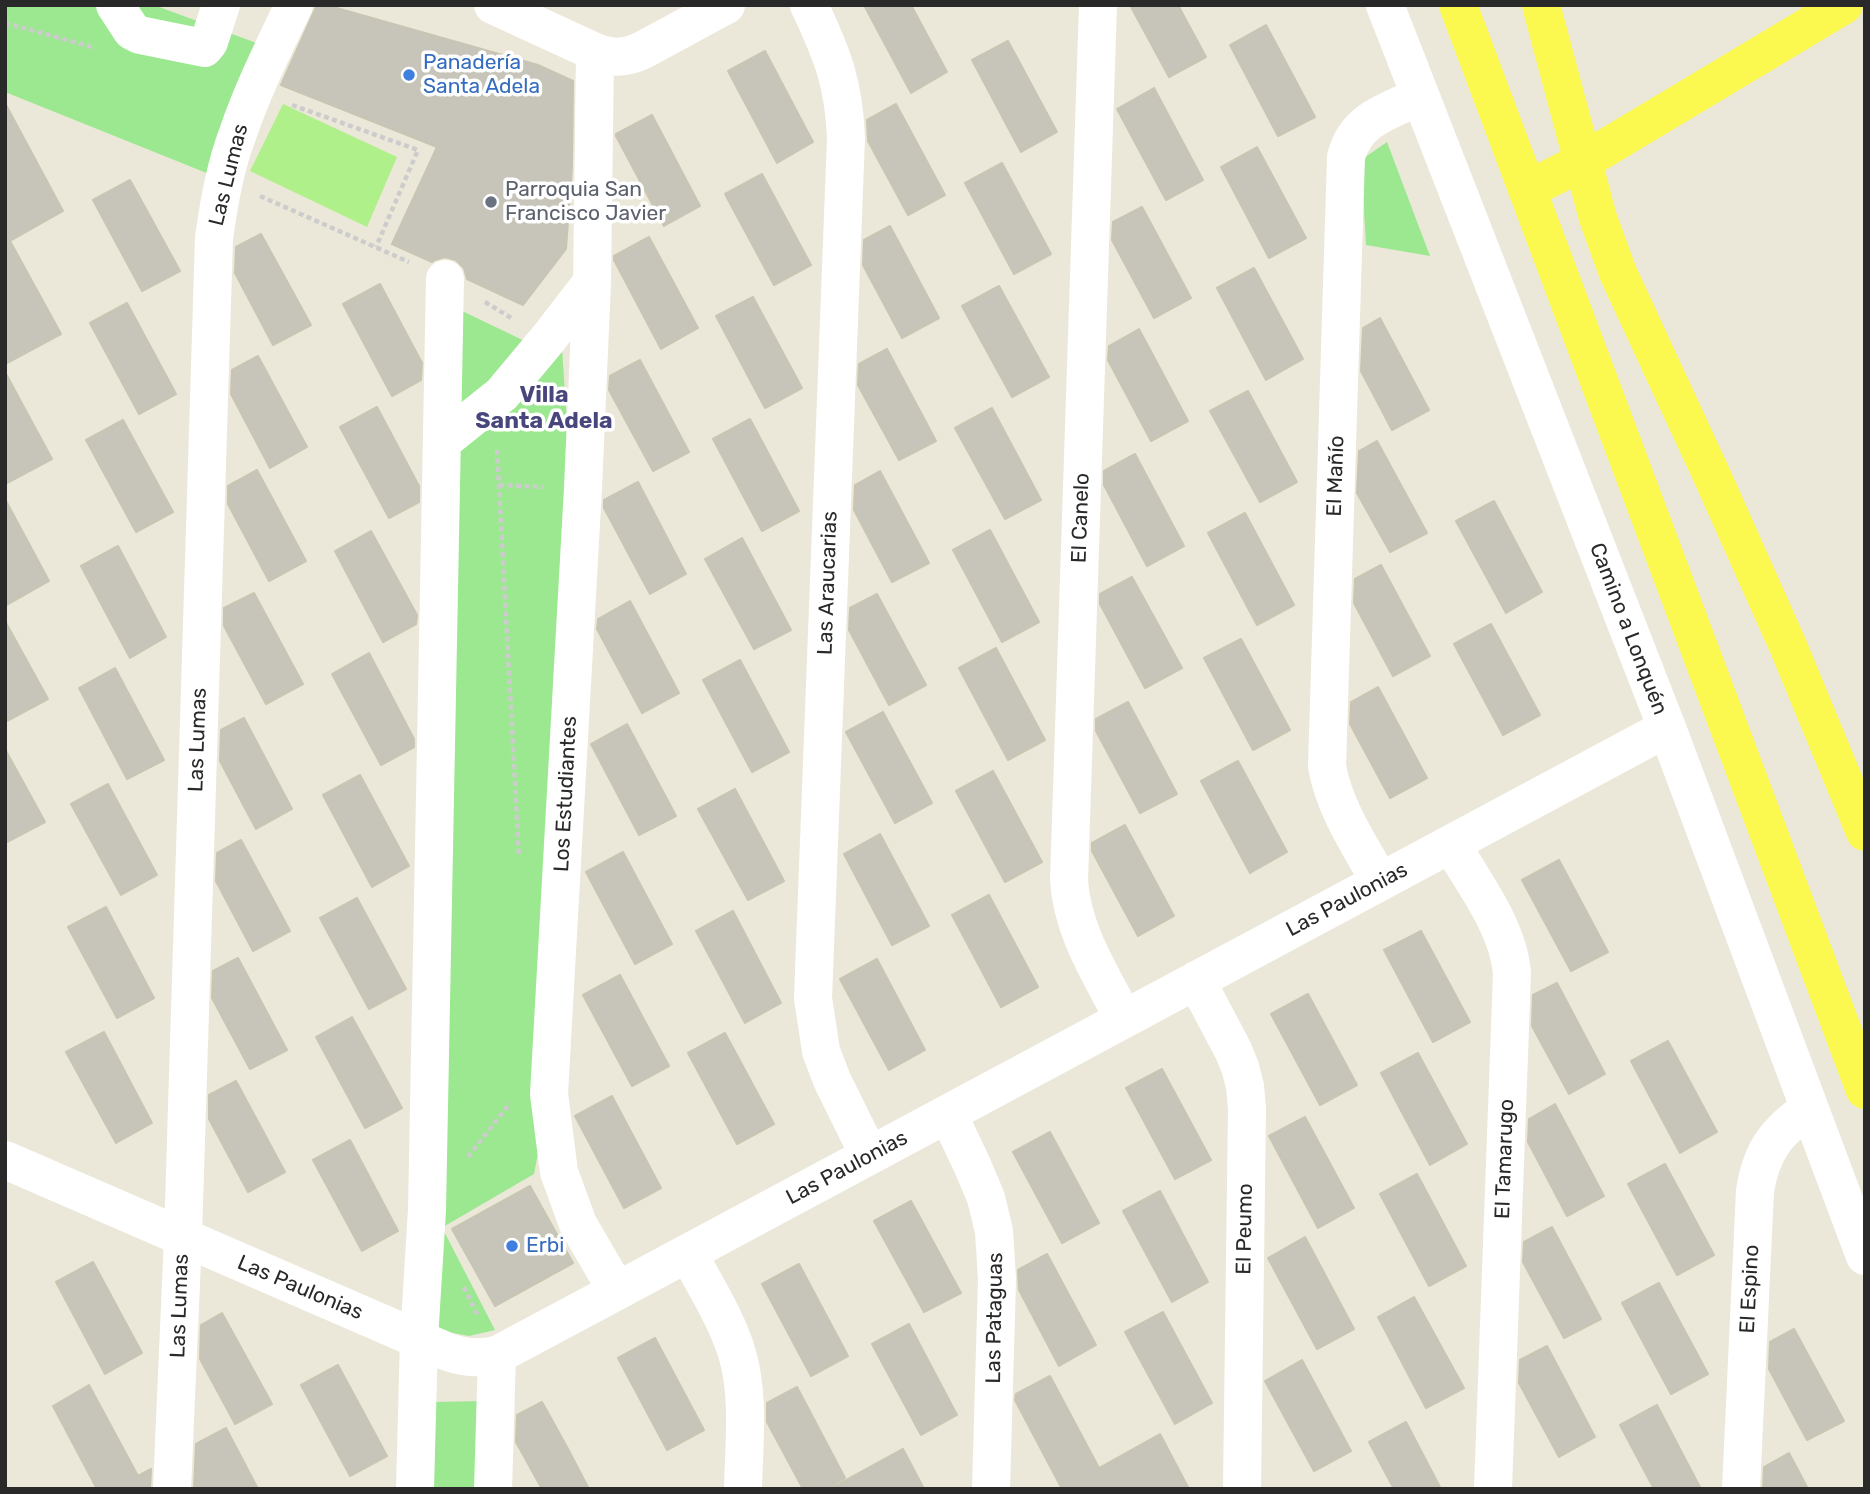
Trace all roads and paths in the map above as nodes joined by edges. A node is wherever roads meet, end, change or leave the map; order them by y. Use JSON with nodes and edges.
{"nodes":[{"id":1,"x":115,"y":5,"type":"edge"},
{"id":2,"x":221,"y":5,"type":"edge"},
{"id":3,"x":294,"y":5,"type":"edge"},
{"id":4,"x":726,"y":5,"type":"edge"},
{"id":5,"x":809,"y":5,"type":"edge"},
{"id":6,"x":1098,"y":5,"type":"edge"},
{"id":7,"x":1385,"y":5,"type":"edge"},
{"id":8,"x":1458,"y":5,"type":"edge"},
{"id":9,"x":1541,"y":5,"type":"edge"},
{"id":10,"x":1844,"y":5,"type":"edge"},
{"id":11,"x":501,"y":7,"type":"edge"},
{"id":12,"x":595,"y":52,"type":"junction"},
{"id":13,"x":254,"y":92,"type":"junction"},
{"id":14,"x":1420,"y":96,"type":"junction"},
{"id":15,"x":1582,"y":162,"type":"junction"},
{"id":16,"x":224,"y":180,"type":"junction"},
{"id":17,"x":1527,"y":190,"type":"junction"},
{"id":18,"x":376,"y":247,"type":"junction"},
{"id":19,"x":445,"y":279,"type":"junction"},
{"id":20,"x":592,"y":282,"type":"junction"},
{"id":21,"x":548,"y":339,"type":"junction"},
{"id":22,"x":443,"y":442,"type":"junction"},
{"id":23,"x":496,"y":449,"type":"dead end"},
{"id":24,"x":1667,"y":728,"type":"junction"},
{"id":25,"x":1865,"y":832,"type":"edge"},
{"id":26,"x":1451,"y":844,"type":"junction"},
{"id":27,"x":520,"y":870,"type":"dead end"},
{"id":28,"x":1380,"y":882,"type":"junction"},
{"id":29,"x":1196,"y":980,"type":"junction"},
{"id":30,"x":1124,"y":1019,"type":"junction"},
{"id":31,"x":1865,"y":1090,"type":"edge"},
{"id":32,"x":515,"y":1096,"type":"dead end"},
{"id":33,"x":1809,"y":1109,"type":"junction"},
{"id":34,"x":948,"y":1114,"type":"junction"},
{"id":35,"x":869,"y":1156,"type":"junction"},
{"id":36,"x":467,"y":1158,"type":"dead end"},
{"id":37,"x":5,"y":1160,"type":"edge"},
{"id":38,"x":183,"y":1237,"type":"junction"},
{"id":39,"x":688,"y":1253,"type":"junction"},
{"id":40,"x":1865,"y":1256,"type":"edge"},
{"id":41,"x":617,"y":1291,"type":"junction"},
{"id":42,"x":419,"y":1339,"type":"junction"},
{"id":43,"x":497,"y":1355,"type":"junction"},
{"id":44,"x":172,"y":1489,"type":"edge"},
{"id":45,"x":415,"y":1489,"type":"edge"},
{"id":46,"x":494,"y":1489,"type":"edge"},
{"id":47,"x":743,"y":1489,"type":"edge"},
{"id":48,"x":991,"y":1489,"type":"edge"},
{"id":49,"x":1242,"y":1489,"type":"edge"},
{"id":50,"x":1493,"y":1489,"type":"edge"},
{"id":51,"x":1741,"y":1489,"type":"edge"}],
"edges":[{"from":1,"to":2,"type":"street"},
{"from":3,"to":13,"type":"street","name":"Las Lumas"},
{"from":4,"to":12,"type":"street"},
{"from":5,"to":35,"type":"street","name":"Las Araucarias"},
{"from":6,"to":30,"type":"street","name":"El Canelo"},
{"from":7,"to":14,"type":"street","name":"Camino a Lonquén"},
{"from":8,"to":17,"type":"main road"},
{"from":9,"to":15,"type":"main road"},
{"from":10,"to":15,"type":"main road"},
{"from":11,"to":12,"type":"street"},
{"from":12,"to":20,"type":"street","name":"Los Estudiantes"},
{"from":13,"to":16,"type":"street","name":"Las Lumas"},
{"from":13,"to":18,"type":"path"},
{"from":14,"to":24,"type":"street","name":"Camino a Lonquén"},
{"from":14,"to":28,"type":"street","name":"El Mañío"},
{"from":15,"to":17,"type":"main road"},
{"from":15,"to":25,"type":"main road"},
{"from":16,"to":18,"type":"path"},
{"from":16,"to":38,"type":"street","name":"Las Lumas"},
{"from":17,"to":31,"type":"main road"},
{"from":18,"to":19,"type":"path"},
{"from":19,"to":21,"type":"path"},
{"from":19,"to":22,"type":"street"},
{"from":20,"to":21,"type":"street"},
{"from":20,"to":41,"type":"street","name":"Los Estudiantes"},
{"from":21,"to":22,"type":"street"},
{"from":22,"to":42,"type":"street"},
{"from":23,"to":27,"type":"path"},
{"from":24,"to":26,"type":"street","name":"Las Paulonias"},
{"from":24,"to":33,"type":"street","name":"Camino a Lonquén"},
{"from":26,"to":28,"type":"street","name":"Las Paulonias"},
{"from":26,"to":50,"type":"street","name":"El Tamarugo"},
{"from":28,"to":29,"type":"street","name":"Las Paulonias"},
{"from":29,"to":30,"type":"street","name":"Las Paulonias"},
{"from":29,"to":49,"type":"street","name":"El Peumo"},
{"from":30,"to":34,"type":"street","name":"Las Paulonias"},
{"from":32,"to":36,"type":"path"},
{"from":33,"to":40,"type":"street","name":"Camino a Lonquén"},
{"from":33,"to":51,"type":"street","name":"El Espino"},
{"from":34,"to":35,"type":"street","name":"Las Paulonias"},
{"from":34,"to":48,"type":"street","name":"Las Pataguas"},
{"from":35,"to":39,"type":"street","name":"Las Paulonias"},
{"from":37,"to":38,"type":"street","name":"Las Paulonias"},
{"from":38,"to":42,"type":"street","name":"Las Paulonias"},
{"from":38,"to":44,"type":"street","name":"Las Lumas"},
{"from":39,"to":41,"type":"street","name":"Las Paulonias"},
{"from":39,"to":47,"type":"street"},
{"from":41,"to":43,"type":"street","name":"Las Paulonias"},
{"from":42,"to":43,"type":"street","name":"Las Paulonias"},
{"from":42,"to":45,"type":"street"},
{"from":43,"to":46,"type":"street"}]}
